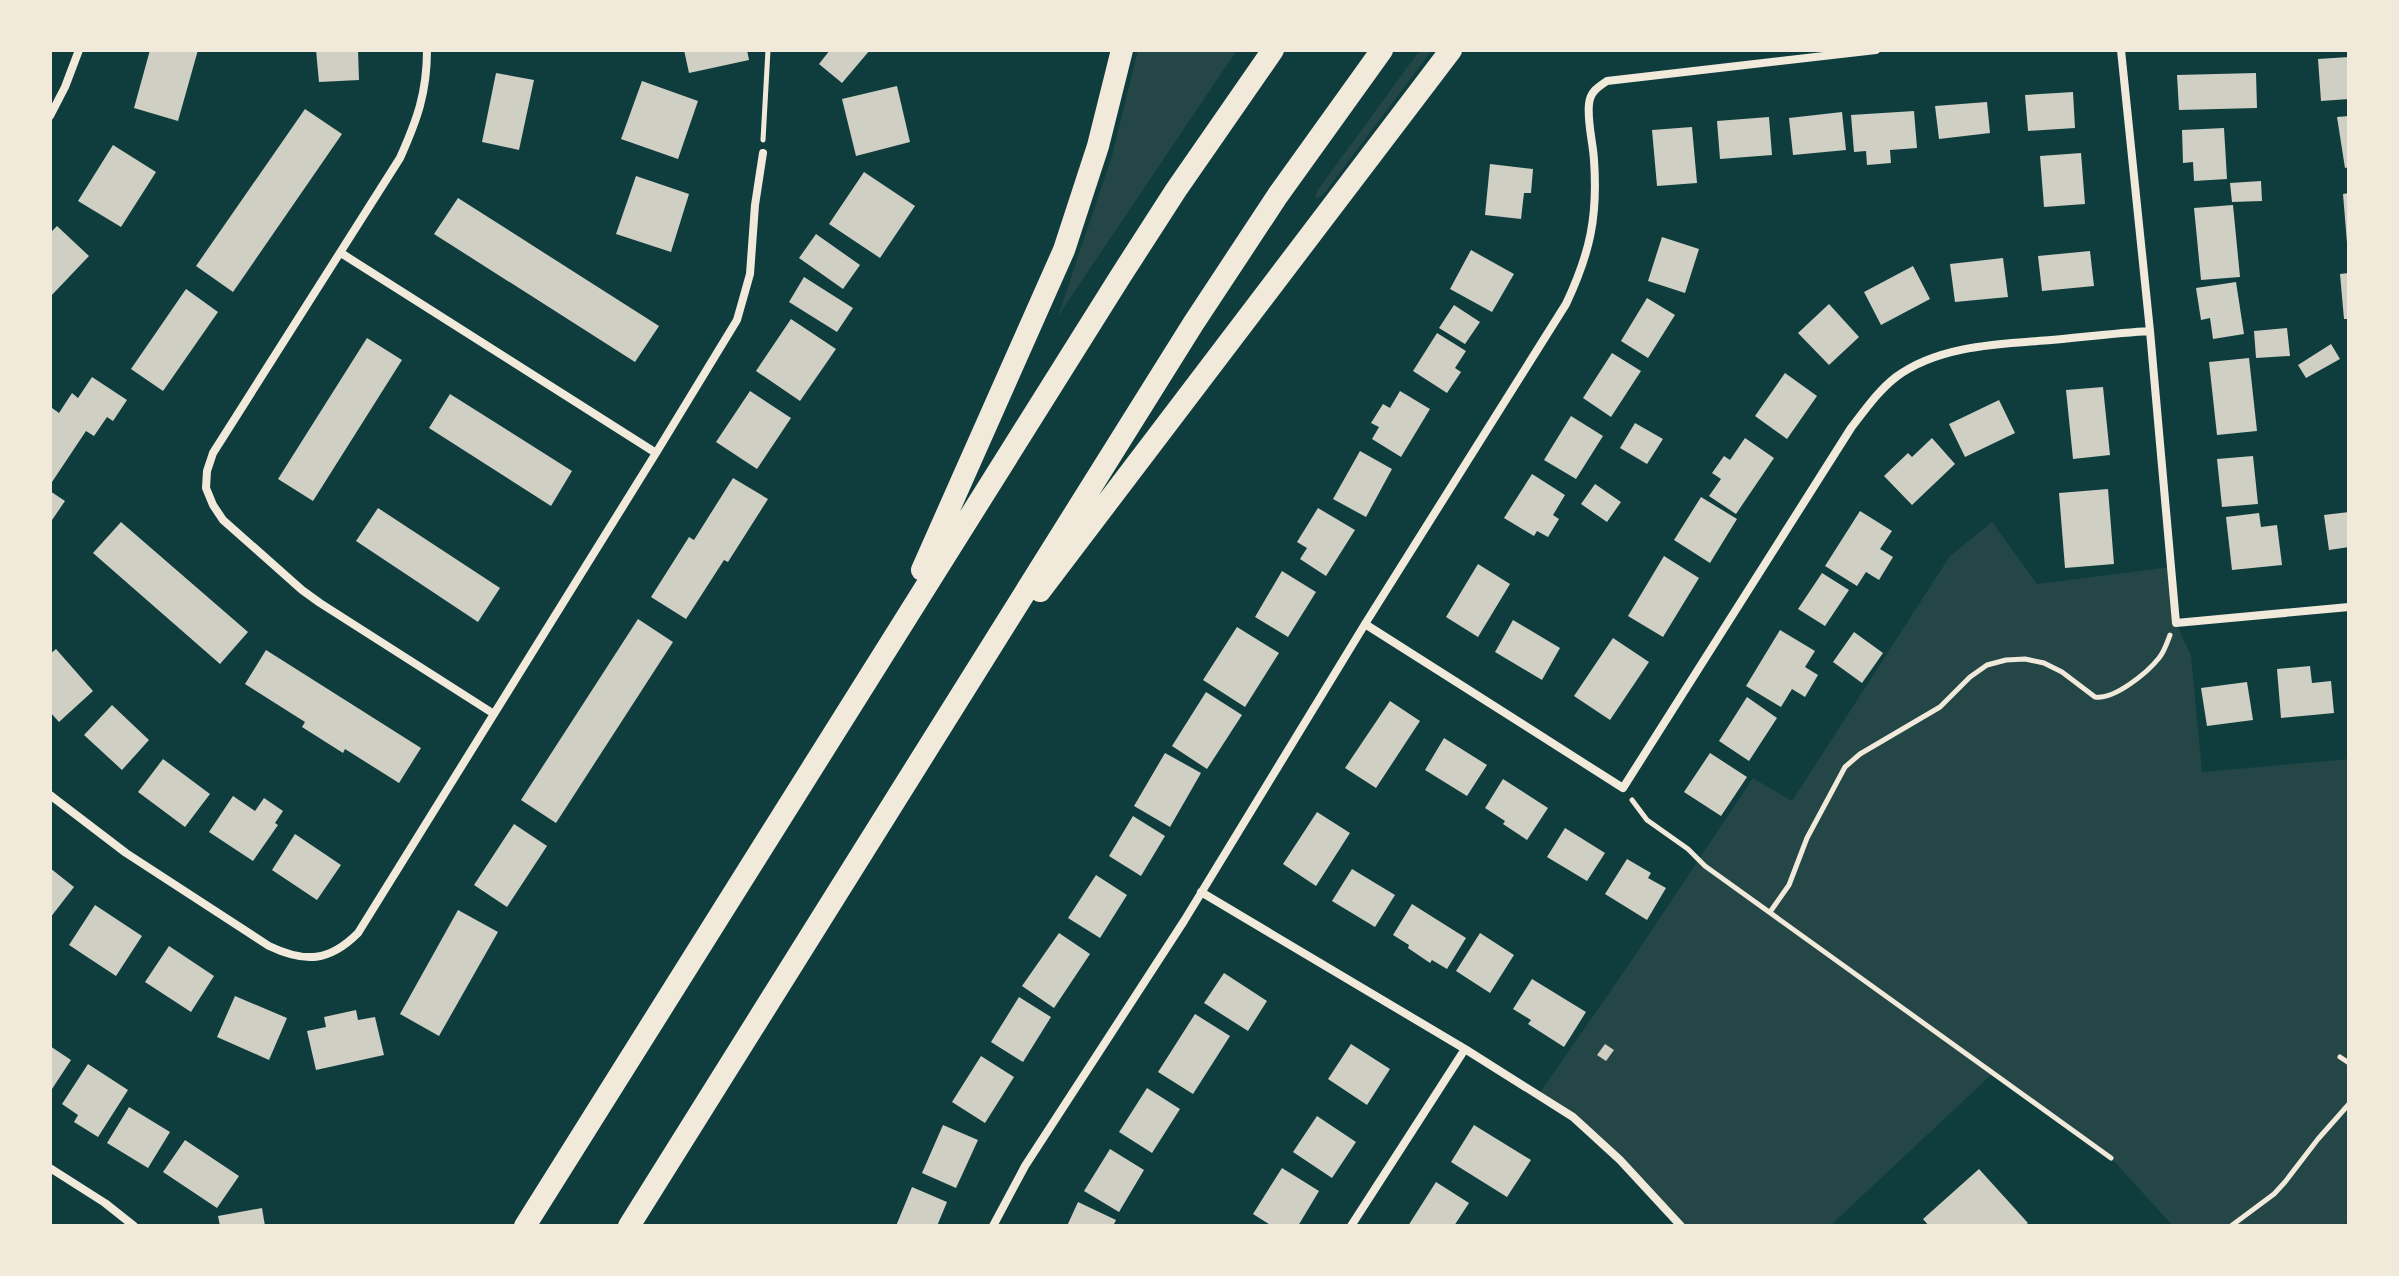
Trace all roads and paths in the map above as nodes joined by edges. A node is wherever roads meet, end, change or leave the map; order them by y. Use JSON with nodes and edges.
{"nodes":[{"id":1,"x":79,"y":50,"type":"edge"},
{"id":2,"x":427,"y":50,"type":"edge"},
{"id":3,"x":768,"y":50,"type":"edge"},
{"id":4,"x":1122,"y":50,"type":"edge"},
{"id":5,"x":1273,"y":50,"type":"edge"},
{"id":6,"x":1382,"y":50,"type":"edge"},
{"id":7,"x":1451,"y":50,"type":"edge"},
{"id":8,"x":1876,"y":50,"type":"edge"},
{"id":9,"x":2121,"y":50,"type":"edge"},
{"id":10,"x":50,"y":116,"type":"edge"},
{"id":11,"x":763,"y":153,"type":"joint"},
{"id":12,"x":341,"y":253,"type":"junction"},
{"id":13,"x":2150,"y":331,"type":"junction"},
{"id":14,"x":656,"y":453,"type":"junction"},
{"id":15,"x":2349,"y":607,"type":"edge"},
{"id":16,"x":2176,"y":623,"type":"junction"},
{"id":17,"x":1365,"y":624,"type":"junction"},
{"id":18,"x":887,"y":648,"type":"junction"},
{"id":19,"x":959,"y":697,"type":"junction"},
{"id":20,"x":494,"y":714,"type":"junction"},
{"id":21,"x":1623,"y":788,"type":"junction"},
{"id":22,"x":50,"y":795,"type":"edge"},
{"id":23,"x":1201,"y":892,"type":"junction"},
{"id":24,"x":1770,"y":912,"type":"junction"},
{"id":25,"x":1465,"y":1049,"type":"junction"},
{"id":26,"x":2340,"y":1057,"type":"dead end"},
{"id":27,"x":2349,"y":1063,"type":"edge"},
{"id":28,"x":2349,"y":1104,"type":"edge"},
{"id":29,"x":2111,"y":1158,"type":"dead end"},
{"id":30,"x":50,"y":1168,"type":"edge"},
{"id":31,"x":134,"y":1226,"type":"edge"},
{"id":32,"x":525,"y":1226,"type":"edge"},
{"id":33,"x":629,"y":1226,"type":"edge"},
{"id":34,"x":993,"y":1226,"type":"edge"},
{"id":35,"x":1351,"y":1226,"type":"edge"},
{"id":36,"x":1681,"y":1226,"type":"edge"},
{"id":37,"x":2231,"y":1226,"type":"edge"}],
"edges":[{"from":1,"to":10,"type":"street"},
{"from":2,"to":12,"type":"street"},
{"from":3,"to":11,"type":"path"},
{"from":4,"to":18,"type":"highway"},
{"from":5,"to":18,"type":"highway"},
{"from":6,"to":19,"type":"highway"},
{"from":7,"to":19,"type":"highway"},
{"from":8,"to":17,"type":"street"},
{"from":9,"to":13,"type":"street"},
{"from":11,"to":14,"type":"street"},
{"from":12,"to":14,"type":"street"},
{"from":12,"to":20,"type":"street"},
{"from":13,"to":16,"type":"street"},
{"from":13,"to":21,"type":"street"},
{"from":14,"to":20,"type":"street"},
{"from":15,"to":16,"type":"street"},
{"from":16,"to":24,"type":"path"},
{"from":17,"to":21,"type":"street"},
{"from":17,"to":23,"type":"street"},
{"from":18,"to":32,"type":"highway"},
{"from":19,"to":33,"type":"highway"},
{"from":20,"to":22,"type":"street"},
{"from":21,"to":24,"type":"path"},
{"from":23,"to":25,"type":"street"},
{"from":23,"to":34,"type":"street"},
{"from":24,"to":29,"type":"path"},
{"from":25,"to":35,"type":"street"},
{"from":25,"to":36,"type":"street"},
{"from":26,"to":27,"type":"path"},
{"from":28,"to":37,"type":"path"},
{"from":30,"to":31,"type":"street"}]}
